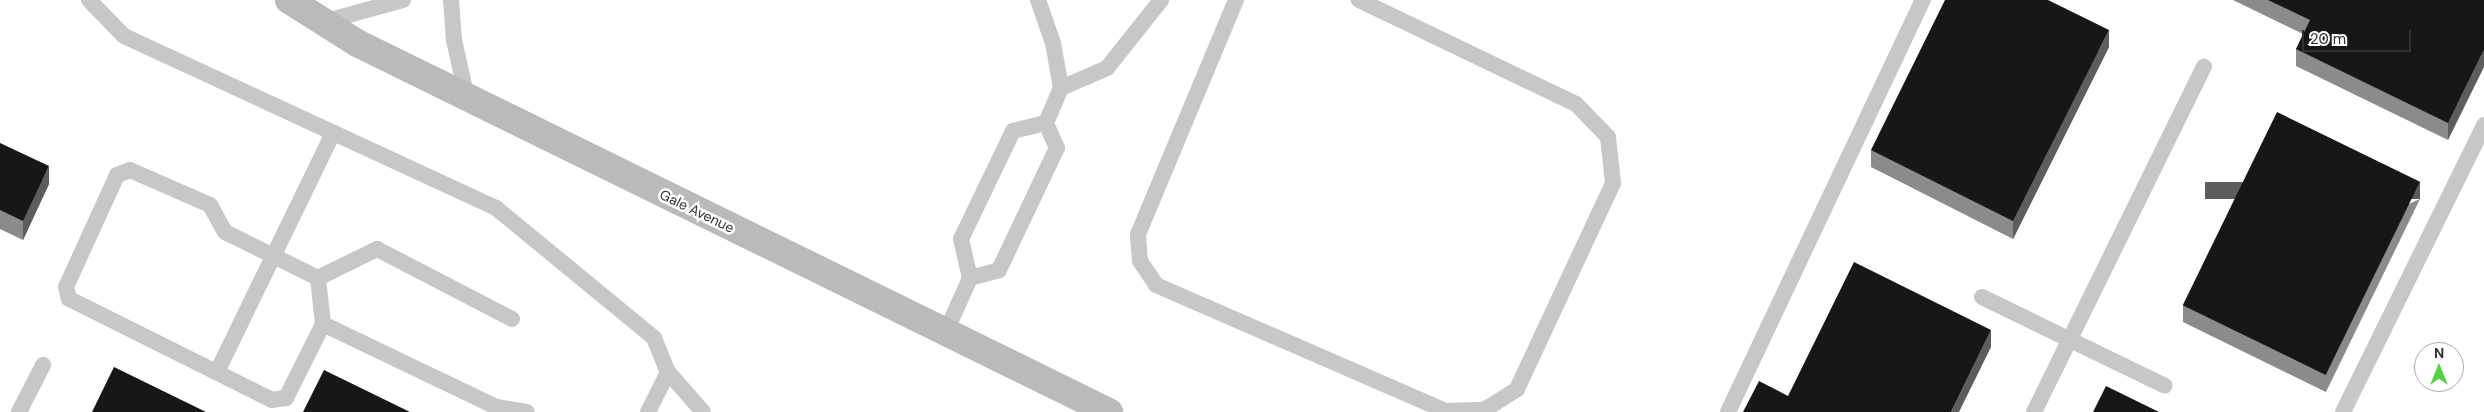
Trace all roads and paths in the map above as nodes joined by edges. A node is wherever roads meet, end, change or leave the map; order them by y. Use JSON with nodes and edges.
{"nodes":[{"id":1,"x":89,"y":0,"type":"edge"},
{"id":2,"x":290,"y":0,"type":"edge"},
{"id":3,"x":403,"y":0,"type":"edge"},
{"id":4,"x":451,"y":0,"type":"edge"},
{"id":5,"x":1038,"y":0,"type":"edge"},
{"id":6,"x":1161,"y":0,"type":"edge"},
{"id":7,"x":1236,"y":0,"type":"edge"},
{"id":8,"x":1359,"y":0,"type":"edge"},
{"id":9,"x":1923,"y":0,"type":"edge"},
{"id":10,"x":324,"y":22,"type":"junction"},
{"id":11,"x":2204,"y":67,"type":"dead end"},
{"id":12,"x":1061,"y":88,"type":"junction"},
{"id":13,"x":468,"y":98,"type":"junction"},
{"id":14,"x":1046,"y":124,"type":"junction"},
{"id":15,"x":2484,"y":125,"type":"edge"},
{"id":16,"x":333,"y":132,"type":"junction"},
{"id":17,"x":275,"y":257,"type":"junction"},
{"id":18,"x":318,"y":278,"type":"junction"},
{"id":19,"x":970,"y":278,"type":"junction"},
{"id":20,"x":1982,"y":297,"type":"dead end"},
{"id":21,"x":512,"y":319,"type":"dead end"},
{"id":22,"x":324,"y":324,"type":"junction"},
{"id":23,"x":945,"y":334,"type":"junction"},
{"id":24,"x":2069,"y":340,"type":"junction"},
{"id":25,"x":43,"y":365,"type":"dead end"},
{"id":26,"x":217,"y":372,"type":"junction"},
{"id":27,"x":668,"y":372,"type":"junction"},
{"id":28,"x":2165,"y":386,"type":"dead end"},
{"id":29,"x":19,"y":412,"type":"edge"},
{"id":30,"x":527,"y":412,"type":"edge"},
{"id":31,"x":648,"y":412,"type":"edge"},
{"id":32,"x":703,"y":412,"type":"edge"},
{"id":33,"x":1109,"y":412,"type":"edge"},
{"id":34,"x":1728,"y":412,"type":"edge"},
{"id":35,"x":2034,"y":412,"type":"edge"},
{"id":36,"x":2343,"y":412,"type":"edge"}],
"edges":[{"from":1,"to":16,"type":"lane"},
{"from":2,"to":10,"type":"main road","name":"Gale Avenue"},
{"from":3,"to":10,"type":"lane"},
{"from":4,"to":13,"type":"lane"},
{"from":5,"to":12,"type":"lane"},
{"from":6,"to":12,"type":"lane"},
{"from":7,"to":8,"type":"lane"},
{"from":9,"to":34,"type":"lane"},
{"from":10,"to":13,"type":"main road","name":"Gale Avenue"},
{"from":11,"to":24,"type":"lane"},
{"from":12,"to":14,"type":"lane"},
{"from":13,"to":23,"type":"main road","name":"Gale Avenue"},
{"from":14,"to":19,"type":"lane"},
{"from":14,"to":19,"type":"lane"},
{"from":15,"to":36,"type":"lane"},
{"from":16,"to":17,"type":"lane"},
{"from":16,"to":27,"type":"lane"},
{"from":17,"to":18,"type":"lane"},
{"from":17,"to":26,"type":"lane"},
{"from":17,"to":26,"type":"lane"},
{"from":18,"to":21,"type":"lane"},
{"from":18,"to":22,"type":"lane"},
{"from":19,"to":23,"type":"lane"},
{"from":20,"to":24,"type":"lane"},
{"from":22,"to":26,"type":"lane"},
{"from":22,"to":30,"type":"lane"},
{"from":23,"to":33,"type":"main road","name":"Gale Avenue"},
{"from":24,"to":28,"type":"lane"},
{"from":24,"to":35,"type":"lane"},
{"from":25,"to":29,"type":"lane"},
{"from":27,"to":31,"type":"lane"},
{"from":27,"to":32,"type":"lane"}]}
